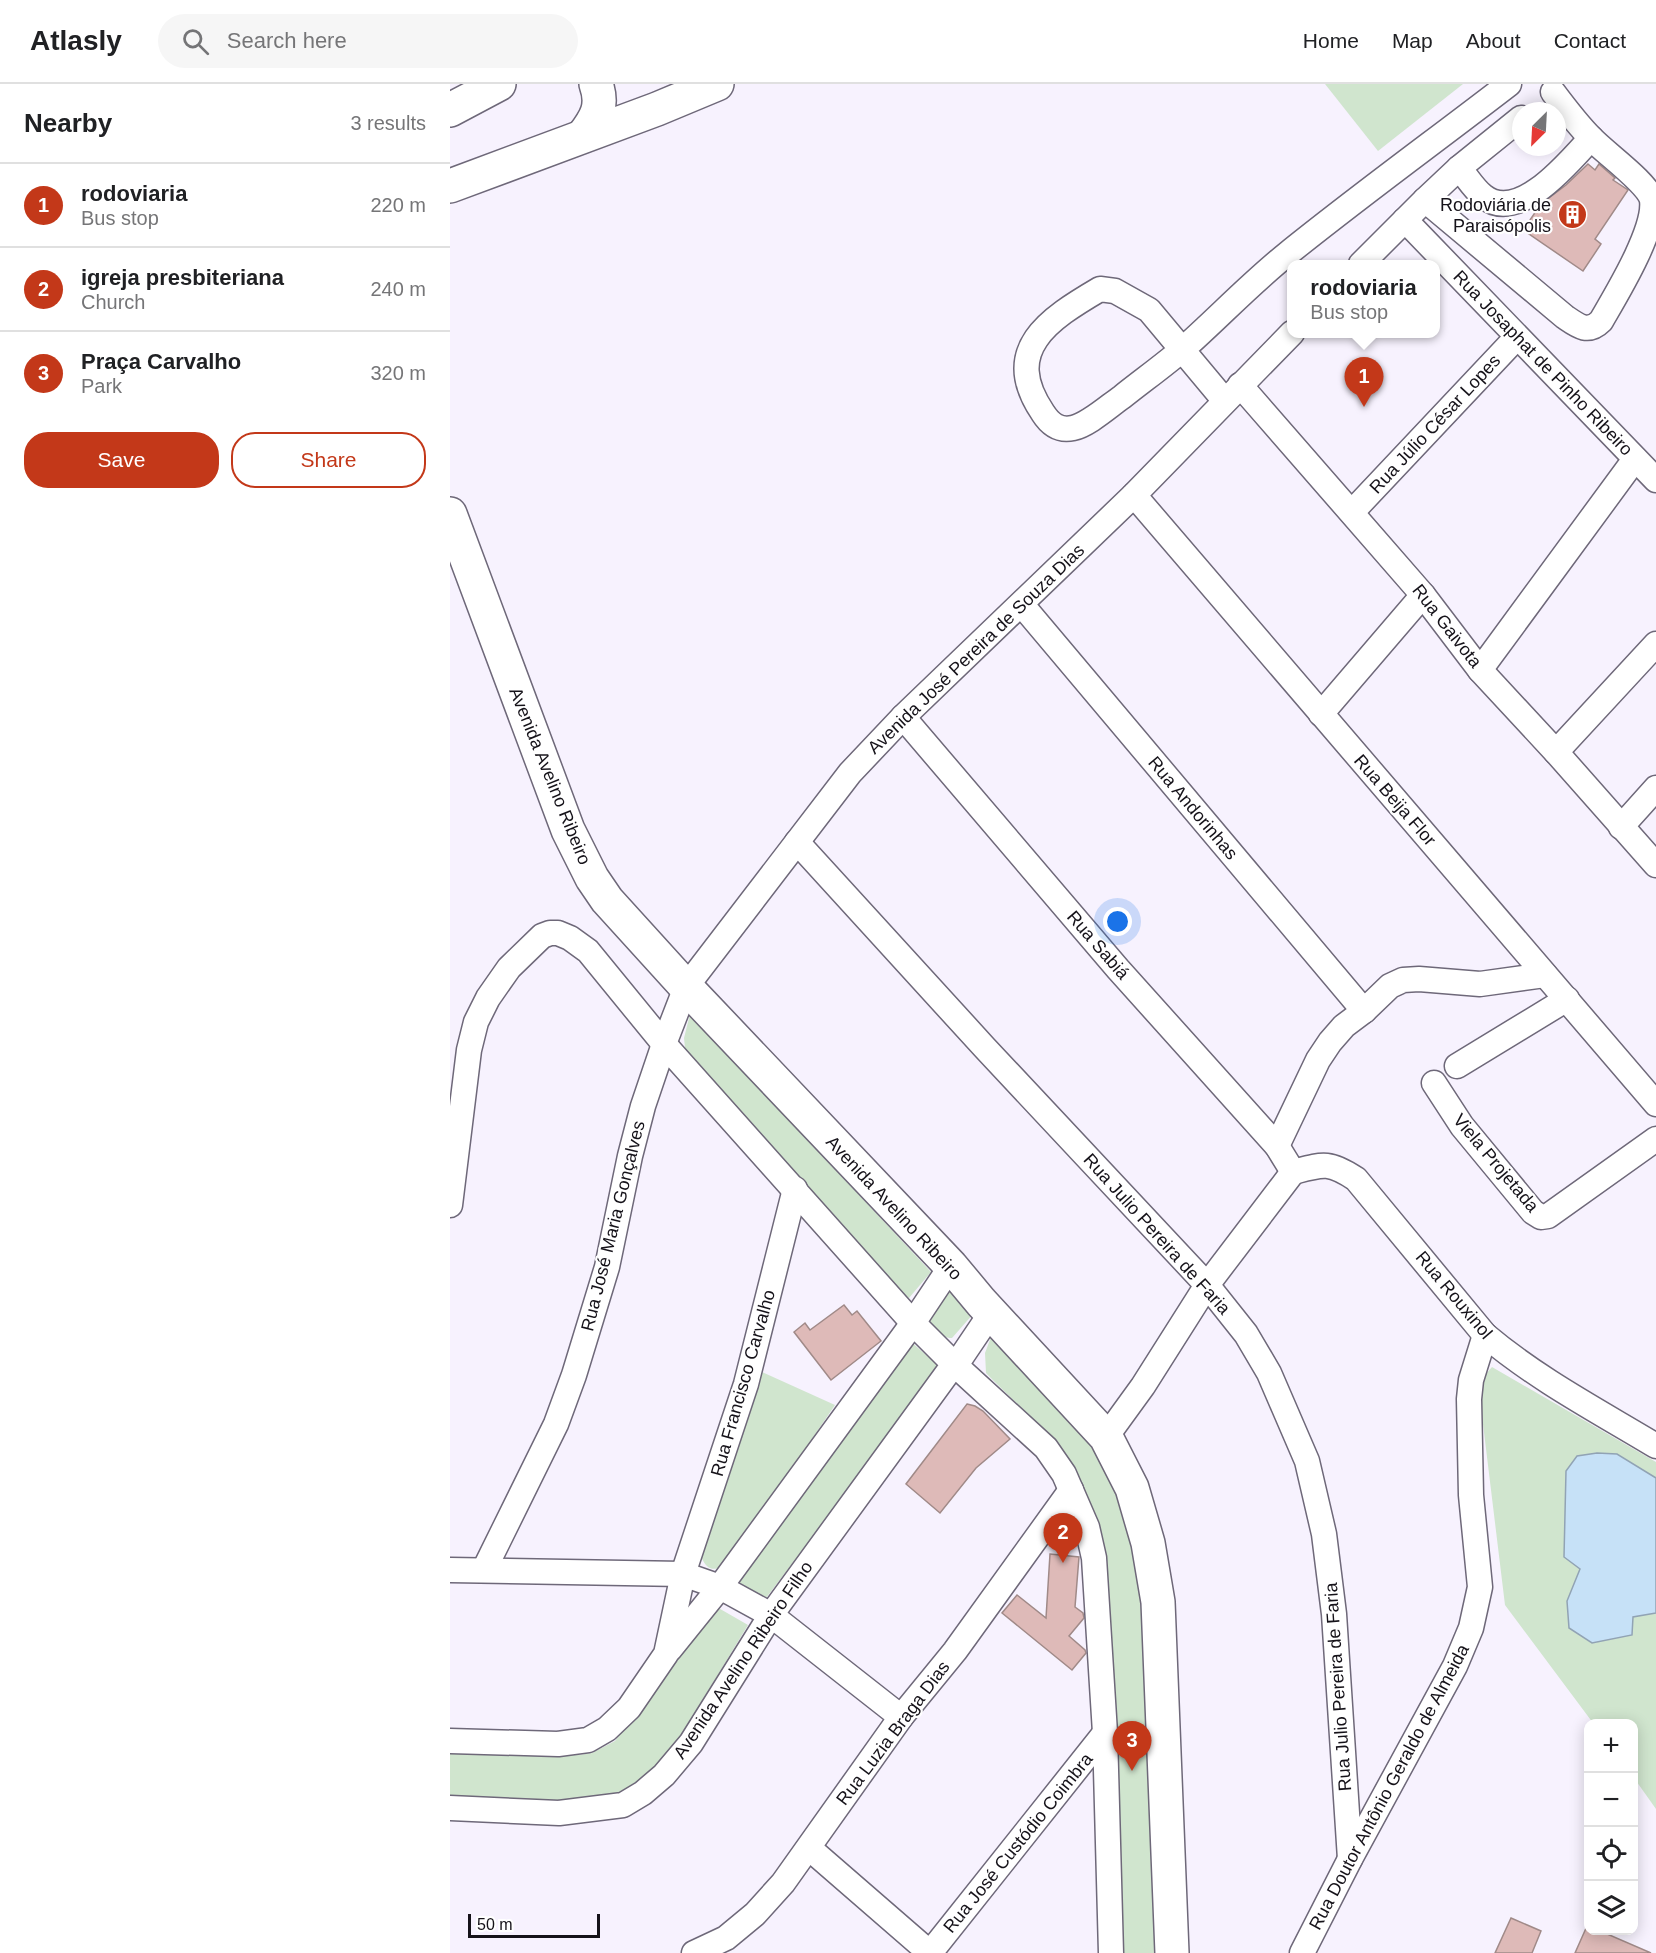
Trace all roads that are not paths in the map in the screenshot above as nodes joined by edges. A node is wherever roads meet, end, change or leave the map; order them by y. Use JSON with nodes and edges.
{"nodes":[{"id":1,"x":499,"y":84,"type":"edge"},
{"id":2,"x":596,"y":84,"type":"edge"},
{"id":3,"x":717,"y":84,"type":"edge"},
{"id":4,"x":1509,"y":84,"type":"edge"},
{"id":5,"x":1558,"y":88,"type":"edge"},
{"id":6,"x":1540,"y":102,"type":"edge"},
{"id":7,"x":450,"y":110,"type":"edge"},
{"id":8,"x":1512,"y":125,"type":"edge"},
{"id":9,"x":583,"y":136,"type":"junction"},
{"id":10,"x":1591,"y":138,"type":"junction"},
{"id":11,"x":1459,"y":168,"type":"junction"},
{"id":12,"x":450,"y":186,"type":"edge"},
{"id":13,"x":1425,"y":200,"type":"junction"},
{"id":14,"x":1405,"y":220,"type":"junction"},
{"id":15,"x":1365,"y":260,"type":"edge"},
{"id":16,"x":1517,"y":337,"type":"junction"},
{"id":17,"x":1287,"y":338,"type":"edge"},
{"id":18,"x":1183,"y":349,"type":"junction"},
{"id":19,"x":1232,"y":393,"type":"junction"},
{"id":20,"x":1635,"y":459,"type":"junction"},
{"id":21,"x":1656,"y":480,"type":"edge"},
{"id":22,"x":1134,"y":495,"type":"junction"},
{"id":23,"x":1352,"y":512,"type":"junction"},
{"id":24,"x":450,"y":514,"type":"edge"},
{"id":25,"x":1423,"y":595,"type":"junction"},
{"id":26,"x":1022,"y":605,"type":"junction"},
{"id":27,"x":1656,"y":644,"type":"edge"},
{"id":28,"x":1480,"y":670,"type":"junction"},
{"id":29,"x":1321,"y":714,"type":"junction"},
{"id":30,"x":903,"y":717,"type":"junction"},
{"id":31,"x":1556,"y":752,"type":"junction"},
{"id":32,"x":1656,"y":788,"type":"edge"},
{"id":33,"x":1621,"y":827,"type":"junction"},
{"id":34,"x":797,"y":842,"type":"junction"},
{"id":35,"x":1656,"y":865,"type":"edge"},
{"id":36,"x":1545,"y":975,"type":"junction"},
{"id":37,"x":686,"y":987,"type":"junction"},
{"id":38,"x":1567,"y":999,"type":"junction"},
{"id":39,"x":1364,"y":1011,"type":"junction"},
{"id":40,"x":664,"y":1044,"type":"junction"},
{"id":41,"x":1457,"y":1066,"type":"dead end"},
{"id":42,"x":1434,"y":1083,"type":"dead end"},
{"id":43,"x":1656,"y":1104,"type":"edge"},
{"id":44,"x":1656,"y":1139,"type":"edge"},
{"id":45,"x":1277,"y":1146,"type":"junction"},
{"id":46,"x":1293,"y":1172,"type":"junction"},
{"id":47,"x":795,"y":1189,"type":"junction"},
{"id":48,"x":451,"y":1194,"type":"edge"},
{"id":49,"x":951,"y":1266,"type":"junction"},
{"id":50,"x":1207,"y":1285,"type":"junction"},
{"id":51,"x":991,"y":1313,"type":"junction"},
{"id":52,"x":913,"y":1323,"type":"junction"},
{"id":53,"x":1485,"y":1335,"type":"junction"},
{"id":54,"x":954,"y":1364,"type":"junction"},
{"id":55,"x":1106,"y":1437,"type":"junction"},
{"id":56,"x":1656,"y":1446,"type":"edge"},
{"id":57,"x":1071,"y":1490,"type":"junction"},
{"id":58,"x":450,"y":1570,"type":"edge"},
{"id":59,"x":484,"y":1570,"type":"junction"},
{"id":60,"x":683,"y":1574,"type":"junction"},
{"id":61,"x":720,"y":1587,"type":"junction"},
{"id":62,"x":771,"y":1615,"type":"junction"},
{"id":63,"x":666,"y":1654,"type":"junction"},
{"id":64,"x":901,"y":1717,"type":"junction"},
{"id":65,"x":1105,"y":1733,"type":"junction"},
{"id":66,"x":450,"y":1741,"type":"edge"},
{"id":67,"x":450,"y":1808,"type":"edge"},
{"id":68,"x":809,"y":1848,"type":"junction"},
{"id":69,"x":1350,"y":1859,"type":"junction"},
{"id":70,"x":694,"y":1953,"type":"edge"},
{"id":71,"x":930,"y":1953,"type":"edge"},
{"id":72,"x":1111,"y":1953,"type":"edge"},
{"id":73,"x":1172,"y":1953,"type":"edge"},
{"id":74,"x":1302,"y":1953,"type":"edge"}],
"edges":[{"from":1,"to":7,"type":"highway"},
{"from":2,"to":9,"type":"highway"},
{"from":3,"to":9,"type":"highway"},
{"from":4,"to":18,"type":"street"},
{"from":5,"to":6,"type":"street"},
{"from":5,"to":10,"type":"street"},
{"from":8,"to":11,"type":"street"},
{"from":9,"to":12,"type":"highway"},
{"from":10,"to":11,"type":"street"},
{"from":10,"to":13,"type":"street"},
{"from":11,"to":13,"type":"street"},
{"from":13,"to":14,"type":"street"},
{"from":14,"to":15,"type":"street"},
{"from":14,"to":16,"type":"street","name":"Rua Josaphat de Pinho Ribeiro"},
{"from":16,"to":20,"type":"street","name":"Rua Josaphat de Pinho Ribeiro"},
{"from":16,"to":23,"type":"street","name":"Rua Júlio César Lopes"},
{"from":17,"to":19,"type":"street","name":"Avenida José Pereira de Souza Dias"},
{"from":18,"to":18,"type":"street"},
{"from":18,"to":19,"type":"street","name":"Rua Gaivota"},
{"from":19,"to":22,"type":"street","name":"Avenida José Pereira de Souza Dias"},
{"from":19,"to":23,"type":"street","name":"Rua Gaivota"},
{"from":20,"to":21,"type":"street","name":"Rua Josaphat de Pinho Ribeiro"},
{"from":20,"to":28,"type":"street"},
{"from":22,"to":26,"type":"street","name":"Avenida José Pereira de Souza Dias"},
{"from":22,"to":29,"type":"street","name":"Rua Beija Flor"},
{"from":23,"to":25,"type":"street","name":"Rua Gaivota"},
{"from":24,"to":37,"type":"highway","name":"Avenida Avelino Ribeiro"},
{"from":25,"to":28,"type":"street","name":"Rua Gaivota"},
{"from":25,"to":29,"type":"street"},
{"from":26,"to":30,"type":"street","name":"Avenida José Pereira de Souza Dias"},
{"from":26,"to":39,"type":"street","name":"Rua Andorinhas"},
{"from":27,"to":31,"type":"street"},
{"from":28,"to":31,"type":"street","name":"Rua Gaivota"},
{"from":29,"to":36,"type":"street","name":"Rua Beija Flor"},
{"from":30,"to":34,"type":"street","name":"Avenida José Pereira de Souza Dias"},
{"from":30,"to":45,"type":"street","name":"Rua Sabiá"},
{"from":31,"to":33,"type":"street","name":"Rua Gaivota"},
{"from":32,"to":33,"type":"street"},
{"from":33,"to":35,"type":"street","name":"Rua Gaivota"},
{"from":34,"to":37,"type":"street","name":"Avenida José Pereira de Souza Dias"},
{"from":34,"to":50,"type":"street","name":"Rua Julio Pereira de Faria"},
{"from":36,"to":38,"type":"street","name":"Rua Beija Flor"},
{"from":36,"to":39,"type":"street"},
{"from":37,"to":40,"type":"street","name":"Rua José Maria Gonçalves"},
{"from":37,"to":49,"type":"highway","name":"Avenida Avelino Ribeiro"},
{"from":38,"to":41,"type":"street"},
{"from":38,"to":43,"type":"street","name":"Rua Beija Flor"},
{"from":39,"to":45,"type":"street"},
{"from":40,"to":47,"type":"street"},
{"from":40,"to":48,"type":"street"},
{"from":40,"to":59,"type":"street","name":"Rua José Maria Gonçalves"},
{"from":42,"to":44,"type":"street","name":"Viela Projetada"},
{"from":45,"to":46,"type":"street","name":"Rua Sabiá"},
{"from":46,"to":50,"type":"street"},
{"from":46,"to":53,"type":"street","name":"Rua Rouxinol"},
{"from":47,"to":52,"type":"street"},
{"from":47,"to":60,"type":"street","name":"Rua Francisco Carvalho"},
{"from":49,"to":51,"type":"highway","name":"Avenida Avelino Ribeiro"},
{"from":49,"to":52,"type":"street"},
{"from":50,"to":55,"type":"street"},
{"from":50,"to":69,"type":"street","name":"Rua Julio Pereira de Faria"},
{"from":51,"to":54,"type":"street","name":"Avenida Avelino Ribeiro Filho"},
{"from":51,"to":55,"type":"highway","name":"Avenida Avelino Ribeiro"},
{"from":52,"to":54,"type":"street"},
{"from":52,"to":61,"type":"street"},
{"from":53,"to":56,"type":"street","name":"Rua Rouxinol"},
{"from":53,"to":69,"type":"street","name":"Rua Doutor Antônio Geraldo de Almeida"},
{"from":54,"to":57,"type":"street"},
{"from":54,"to":62,"type":"street","name":"Avenida Avelino Ribeiro Filho"},
{"from":55,"to":73,"type":"highway","name":"Avenida Avelino Ribeiro"},
{"from":57,"to":64,"type":"street","name":"Rua Luzia Braga Dias"},
{"from":57,"to":65,"type":"street"},
{"from":58,"to":59,"type":"street"},
{"from":59,"to":60,"type":"street"},
{"from":60,"to":61,"type":"street"},
{"from":60,"to":63,"type":"street"},
{"from":61,"to":62,"type":"street"},
{"from":61,"to":63,"type":"street"},
{"from":62,"to":64,"type":"street"},
{"from":62,"to":67,"type":"street","name":"Avenida Avelino Ribeiro Filho"},
{"from":63,"to":66,"type":"street"},
{"from":64,"to":68,"type":"street","name":"Rua Luzia Braga Dias"},
{"from":65,"to":71,"type":"street","name":"Rua José Custódio Coimbra"},
{"from":65,"to":72,"type":"street"},
{"from":68,"to":70,"type":"street","name":"Rua Luzia Braga Dias"},
{"from":68,"to":71,"type":"street"},
{"from":69,"to":74,"type":"street","name":"Rua Doutor Antônio Geraldo de Almeida"}]}
